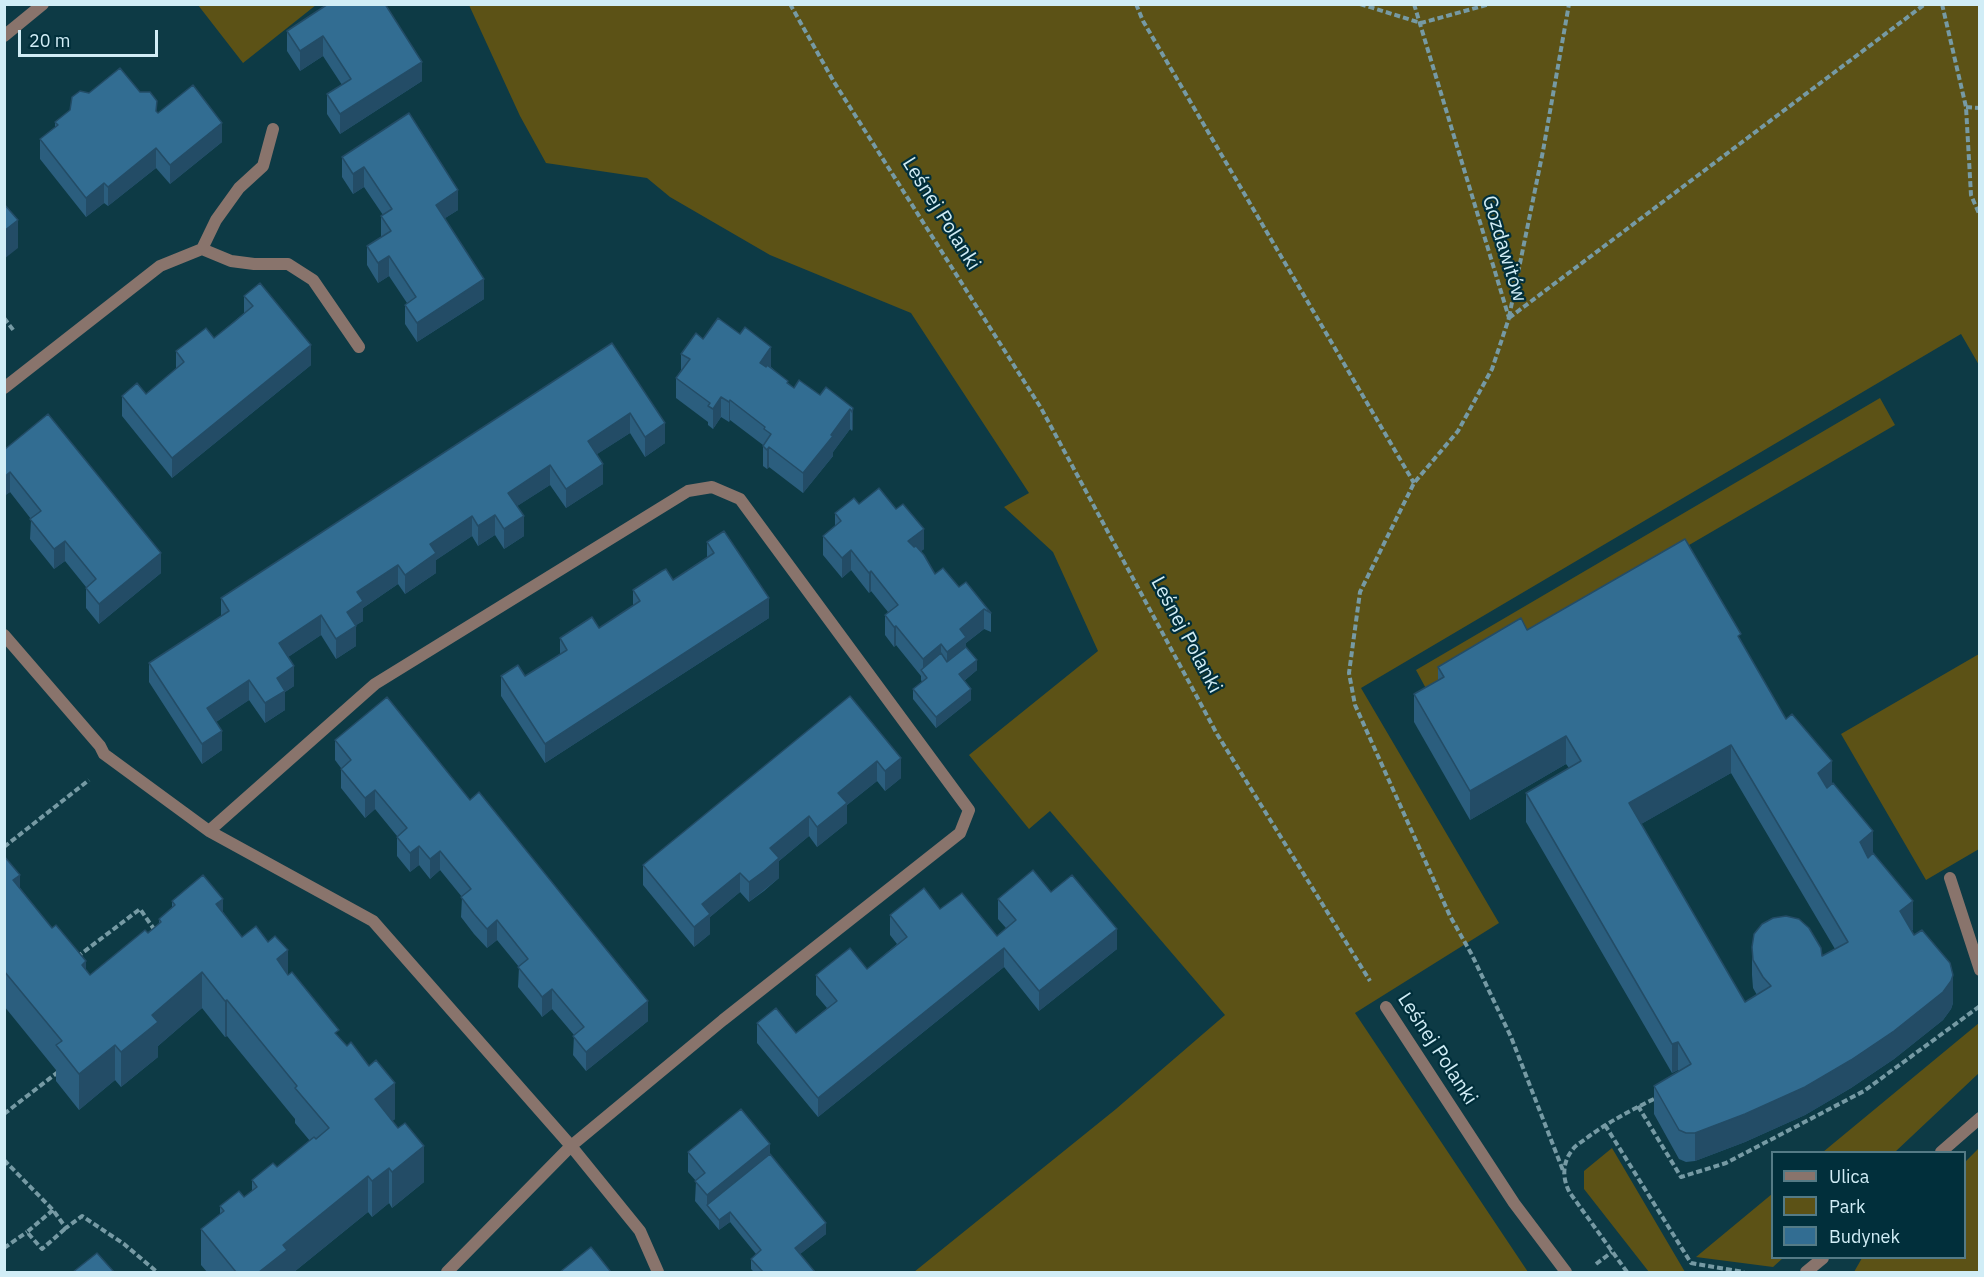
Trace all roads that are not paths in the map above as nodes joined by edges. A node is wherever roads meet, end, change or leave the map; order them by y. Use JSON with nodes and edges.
{"nodes":[{"id":1,"x":43,"y":4,"type":"edge"},
{"id":2,"x":4,"y":36,"type":"edge"},
{"id":3,"x":273,"y":129,"type":"dead end"},
{"id":4,"x":201,"y":249,"type":"junction"},
{"id":5,"x":359,"y":347,"type":"dead end"},
{"id":6,"x":4,"y":388,"type":"edge"},
{"id":7,"x":4,"y":635,"type":"edge"},
{"id":8,"x":209,"y":831,"type":"junction"},
{"id":9,"x":1950,"y":878,"type":"dead end"},
{"id":10,"x":1980,"y":970,"type":"edge"},
{"id":11,"x":1386,"y":1007,"type":"road end"},
{"id":12,"x":1980,"y":1118,"type":"edge"},
{"id":13,"x":571,"y":1146,"type":"junction"},
{"id":14,"x":1942,"y":1151,"type":"edge"},
{"id":15,"x":1820,"y":1259,"type":"edge"},
{"id":16,"x":447,"y":1272,"type":"edge"},
{"id":17,"x":658,"y":1272,"type":"edge"},
{"id":18,"x":1566,"y":1272,"type":"edge"},
{"id":19,"x":1806,"y":1272,"type":"edge"}],
"edges":[{"from":1,"to":2,"type":"street"},
{"from":3,"to":4,"type":"street"},
{"from":4,"to":5,"type":"street"},
{"from":4,"to":6,"type":"street"},
{"from":7,"to":8,"type":"street"},
{"from":8,"to":13,"type":"street"},
{"from":8,"to":13,"type":"street"},
{"from":9,"to":10,"type":"street"},
{"from":11,"to":18,"type":"street","name":"Leśnej Polanki"},
{"from":12,"to":14,"type":"street"},
{"from":13,"to":16,"type":"street"},
{"from":13,"to":17,"type":"street"},
{"from":15,"to":19,"type":"street"}]}
